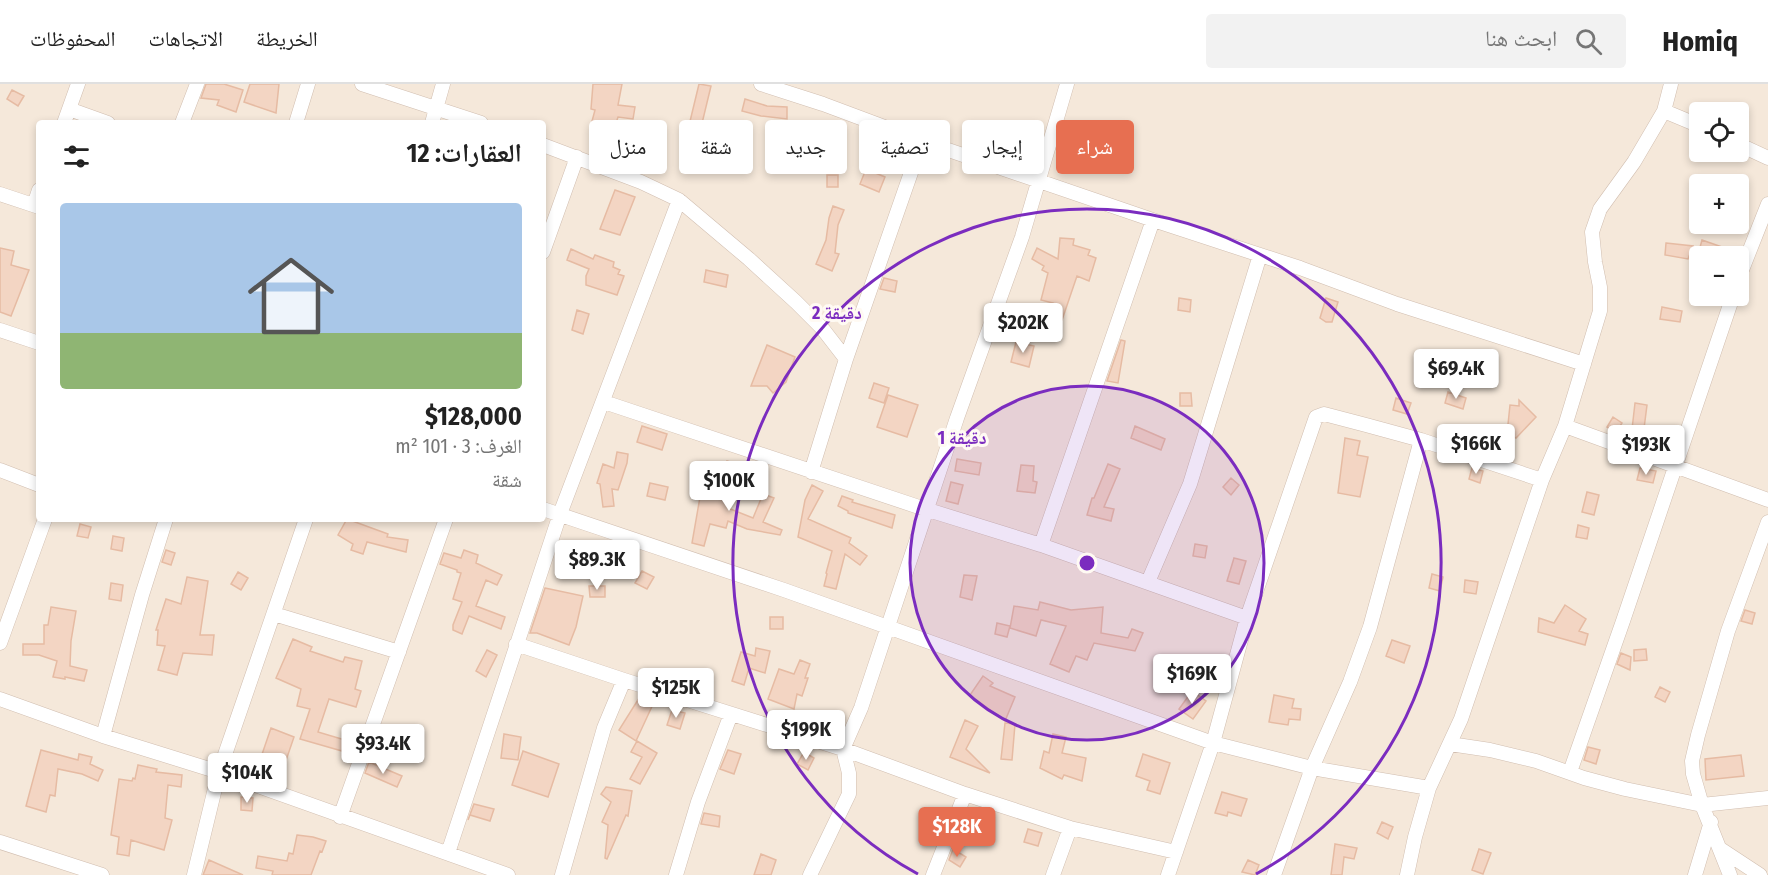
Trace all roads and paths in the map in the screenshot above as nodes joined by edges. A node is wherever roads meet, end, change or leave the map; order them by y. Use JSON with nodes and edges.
{"nodes":[{"id":1,"x":78,"y":84,"type":"edge"},
{"id":2,"x":197,"y":84,"type":"edge"},
{"id":3,"x":308,"y":84,"type":"edge"},
{"id":4,"x":362,"y":84,"type":"edge"},
{"id":5,"x":443,"y":84,"type":"edge"},
{"id":6,"x":761,"y":84,"type":"edge"},
{"id":7,"x":1067,"y":84,"type":"edge"},
{"id":8,"x":1671,"y":84,"type":"edge"},
{"id":9,"x":436,"y":107,"type":"junction"},
{"id":10,"x":69,"y":109,"type":"junction"},
{"id":11,"x":1664,"y":111,"type":"junction"},
{"id":12,"x":65,"y":120,"type":"edge"},
{"id":13,"x":100,"y":120,"type":"edge"},
{"id":14,"x":183,"y":120,"type":"edge"},
{"id":15,"x":297,"y":120,"type":"edge"},
{"id":16,"x":433,"y":120,"type":"edge"},
{"id":17,"x":473,"y":120,"type":"edge"},
{"id":18,"x":866,"y":120,"type":"edge"},
{"id":19,"x":1689,"y":121,"type":"edge"},
{"id":20,"x":546,"y":146,"type":"edge"},
{"id":21,"x":1749,"y":149,"type":"edge"},
{"id":22,"x":950,"y":150,"type":"edge"},
{"id":23,"x":577,"y":158,"type":"junction"},
{"id":24,"x":1768,"y":158,"type":"edge"},
{"id":25,"x":910,"y":174,"type":"edge"},
{"id":26,"x":1040,"y":180,"type":"junction"},
{"id":27,"x":0,"y":194,"type":"edge"},
{"id":28,"x":679,"y":200,"type":"junction"},
{"id":29,"x":1768,"y":204,"type":"edge"},
{"id":30,"x":36,"y":206,"type":"edge"},
{"id":31,"x":1153,"y":220,"type":"junction"},
{"id":32,"x":546,"y":244,"type":"edge"},
{"id":33,"x":1749,"y":252,"type":"edge"},
{"id":34,"x":1260,"y":255,"type":"junction"},
{"id":35,"x":1730,"y":306,"type":"edge"},
{"id":36,"x":0,"y":330,"type":"edge"},
{"id":37,"x":36,"y":343,"type":"edge"},
{"id":38,"x":846,"y":359,"type":"junction"},
{"id":39,"x":1584,"y":364,"type":"junction"},
{"id":40,"x":603,"y":402,"type":"junction"},
{"id":41,"x":1565,"y":426,"type":"junction"},
{"id":42,"x":1421,"y":440,"type":"junction"},
{"id":43,"x":1674,"y":467,"type":"junction"},
{"id":44,"x":0,"y":470,"type":"edge"},
{"id":45,"x":811,"y":472,"type":"junction"},
{"id":46,"x":1542,"y":480,"type":"junction"},
{"id":47,"x":36,"y":484,"type":"edge"},
{"id":48,"x":1768,"y":500,"type":"edge"},
{"id":49,"x":926,"y":509,"type":"junction"},
{"id":50,"x":546,"y":510,"type":"edge"},
{"id":51,"x":560,"y":514,"type":"junction"},
{"id":52,"x":44,"y":522,"type":"edge"},
{"id":53,"x":165,"y":522,"type":"edge"},
{"id":54,"x":305,"y":522,"type":"edge"},
{"id":55,"x":445,"y":522,"type":"edge"},
{"id":56,"x":1768,"y":522,"type":"edge"},
{"id":57,"x":1041,"y":544,"type":"junction"},
{"id":58,"x":1148,"y":582,"type":"junction"},
{"id":59,"x":274,"y":614,"type":"junction"},
{"id":60,"x":1247,"y":618,"type":"junction"},
{"id":61,"x":886,"y":628,"type":"junction"},
{"id":62,"x":0,"y":643,"type":"edge"},
{"id":63,"x":516,"y":644,"type":"junction"},
{"id":64,"x":399,"y":652,"type":"junction"},
{"id":65,"x":624,"y":681,"type":"junction"},
{"id":66,"x":0,"y":699,"type":"edge"},
{"id":67,"x":731,"y":714,"type":"junction"},
{"id":68,"x":103,"y":736,"type":"junction"},
{"id":69,"x":1213,"y":743,"type":"junction"},
{"id":70,"x":1450,"y":744,"type":"junction"},
{"id":71,"x":843,"y":749,"type":"junction"},
{"id":72,"x":1312,"y":768,"type":"junction"},
{"id":73,"x":219,"y":772,"type":"junction"},
{"id":74,"x":1570,"y":772,"type":"junction"},
{"id":75,"x":1429,"y":788,"type":"junction"},
{"id":76,"x":965,"y":794,"type":"junction"},
{"id":77,"x":1768,"y":798,"type":"edge"},
{"id":78,"x":1702,"y":805,"type":"junction"},
{"id":79,"x":340,"y":817,"type":"junction"},
{"id":80,"x":1711,"y":822,"type":"junction"},
{"id":81,"x":1070,"y":828,"type":"junction"},
{"id":82,"x":0,"y":842,"type":"edge"},
{"id":83,"x":1722,"y":850,"type":"junction"},
{"id":84,"x":1176,"y":852,"type":"junction"},
{"id":85,"x":448,"y":853,"type":"junction"},
{"id":86,"x":102,"y":875,"type":"edge"},
{"id":87,"x":194,"y":875,"type":"edge"},
{"id":88,"x":508,"y":875,"type":"edge"},
{"id":89,"x":562,"y":875,"type":"edge"},
{"id":90,"x":675,"y":875,"type":"edge"},
{"id":91,"x":810,"y":875,"type":"edge"},
{"id":92,"x":933,"y":875,"type":"edge"},
{"id":93,"x":1053,"y":875,"type":"edge"},
{"id":94,"x":1168,"y":875,"type":"edge"},
{"id":95,"x":1274,"y":875,"type":"edge"},
{"id":96,"x":1407,"y":875,"type":"edge"},
{"id":97,"x":1695,"y":875,"type":"edge"},
{"id":98,"x":1731,"y":875,"type":"edge"},
{"id":99,"x":1760,"y":875,"type":"edge"}],
"edges":[{"from":1,"to":10,"type":"street"},
{"from":2,"to":14,"type":"street"},
{"from":3,"to":15,"type":"street"},
{"from":4,"to":9,"type":"street"},
{"from":5,"to":9,"type":"street"},
{"from":6,"to":18,"type":"street"},
{"from":7,"to":26,"type":"street"},
{"from":8,"to":11,"type":"street"},
{"from":9,"to":16,"type":"street"},
{"from":9,"to":17,"type":"street"},
{"from":10,"to":12,"type":"street"},
{"from":10,"to":13,"type":"street"},
{"from":11,"to":19,"type":"street"},
{"from":11,"to":39,"type":"street"},
{"from":20,"to":23,"type":"street"},
{"from":21,"to":24,"type":"street"},
{"from":22,"to":26,"type":"street"},
{"from":23,"to":28,"type":"street"},
{"from":23,"to":32,"type":"street"},
{"from":25,"to":38,"type":"street"},
{"from":26,"to":31,"type":"street"},
{"from":26,"to":49,"type":"street"},
{"from":27,"to":30,"type":"street"},
{"from":28,"to":38,"type":"street"},
{"from":28,"to":40,"type":"street"},
{"from":29,"to":33,"type":"street"},
{"from":31,"to":34,"type":"street"},
{"from":31,"to":57,"type":"street"},
{"from":34,"to":39,"type":"street"},
{"from":34,"to":58,"type":"street"},
{"from":35,"to":43,"type":"street"},
{"from":36,"to":37,"type":"street"},
{"from":38,"to":45,"type":"street"},
{"from":39,"to":41,"type":"street"},
{"from":40,"to":45,"type":"street"},
{"from":40,"to":51,"type":"street"},
{"from":41,"to":43,"type":"street"},
{"from":41,"to":46,"type":"street"},
{"from":42,"to":46,"type":"street"},
{"from":42,"to":60,"type":"street"},
{"from":42,"to":72,"type":"street"},
{"from":43,"to":48,"type":"street"},
{"from":43,"to":74,"type":"street"},
{"from":44,"to":47,"type":"street"},
{"from":45,"to":49,"type":"street"},
{"from":46,"to":70,"type":"street"},
{"from":49,"to":57,"type":"street"},
{"from":49,"to":61,"type":"street"},
{"from":50,"to":51,"type":"street"},
{"from":51,"to":61,"type":"street"},
{"from":51,"to":63,"type":"street"},
{"from":52,"to":62,"type":"street"},
{"from":53,"to":68,"type":"street"},
{"from":54,"to":59,"type":"street"},
{"from":55,"to":64,"type":"street"},
{"from":56,"to":78,"type":"street"},
{"from":57,"to":58,"type":"street"},
{"from":58,"to":60,"type":"street"},
{"from":59,"to":64,"type":"street"},
{"from":59,"to":73,"type":"street"},
{"from":60,"to":69,"type":"street"},
{"from":61,"to":69,"type":"street"},
{"from":61,"to":71,"type":"street"},
{"from":63,"to":65,"type":"street"},
{"from":63,"to":85,"type":"street"},
{"from":64,"to":79,"type":"street"},
{"from":65,"to":67,"type":"street"},
{"from":65,"to":89,"type":"street"},
{"from":66,"to":68,"type":"street"},
{"from":67,"to":71,"type":"street"},
{"from":67,"to":90,"type":"street"},
{"from":68,"to":73,"type":"street"},
{"from":69,"to":72,"type":"street"},
{"from":69,"to":84,"type":"street"},
{"from":70,"to":74,"type":"street"},
{"from":70,"to":75,"type":"street"},
{"from":71,"to":76,"type":"street"},
{"from":71,"to":91,"type":"street"},
{"from":72,"to":75,"type":"street"},
{"from":72,"to":95,"type":"street"},
{"from":73,"to":79,"type":"street"},
{"from":73,"to":87,"type":"street"},
{"from":74,"to":78,"type":"street"},
{"from":75,"to":96,"type":"street"},
{"from":76,"to":81,"type":"street"},
{"from":76,"to":92,"type":"street"},
{"from":77,"to":78,"type":"street"},
{"from":78,"to":80,"type":"street"},
{"from":79,"to":85,"type":"street"},
{"from":80,"to":83,"type":"street"},
{"from":80,"to":97,"type":"street"},
{"from":81,"to":84,"type":"street"},
{"from":81,"to":93,"type":"street"},
{"from":82,"to":86,"type":"street"},
{"from":83,"to":98,"type":"street"},
{"from":83,"to":99,"type":"street"},
{"from":84,"to":94,"type":"street"},
{"from":85,"to":88,"type":"street"}]}
